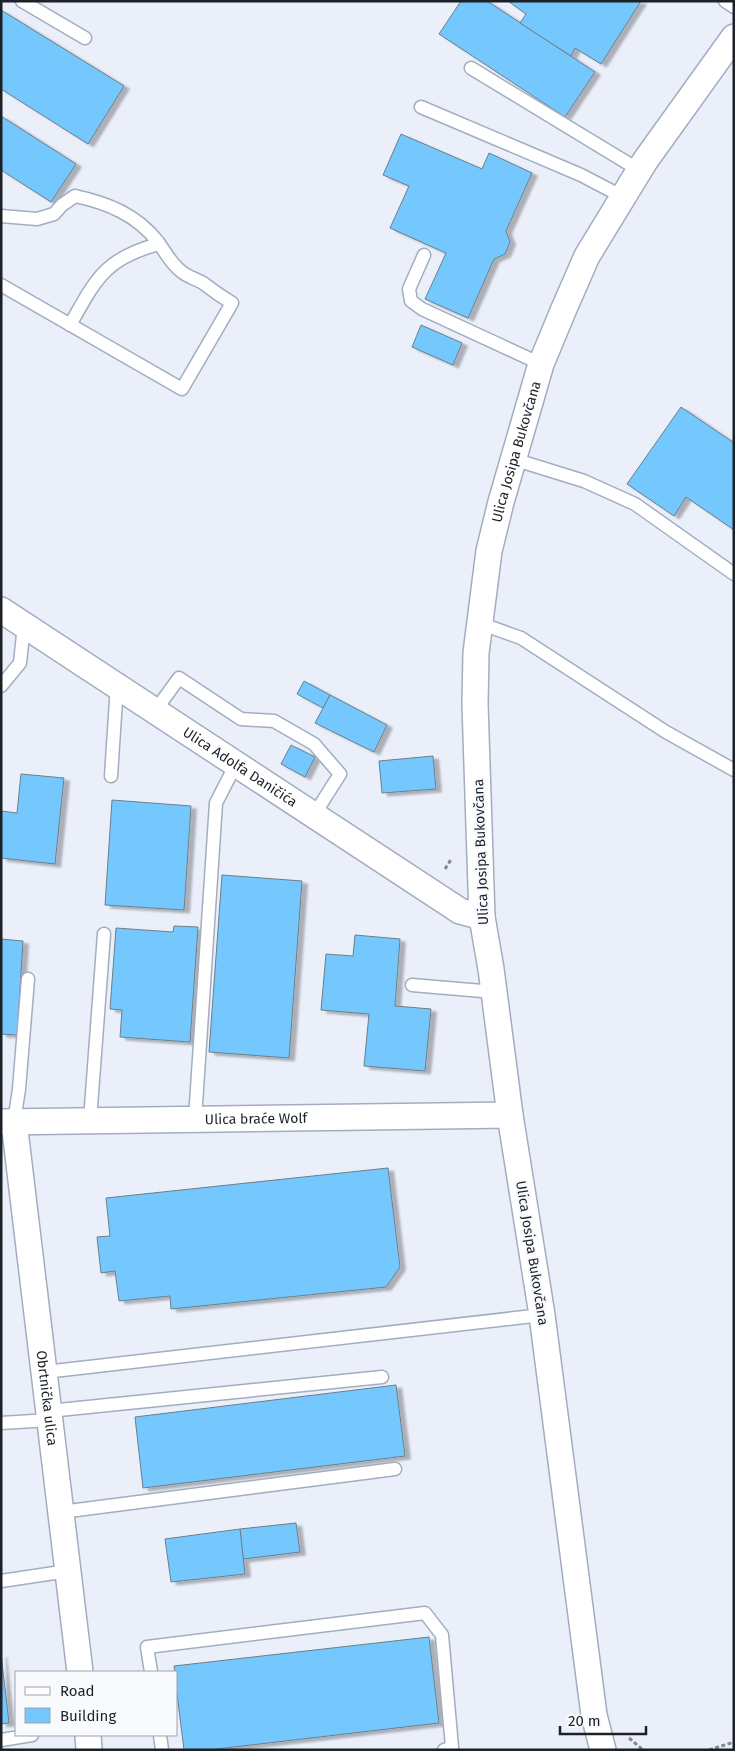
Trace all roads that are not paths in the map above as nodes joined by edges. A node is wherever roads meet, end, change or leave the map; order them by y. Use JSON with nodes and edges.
{"nodes":[{"id":1,"x":22,"y":1,"type":"edge"},
{"id":2,"x":725,"y":1,"type":"edge"},
{"id":3,"x":734,"y":7,"type":"edge"},
{"id":4,"x":734,"y":37,"type":"edge"},
{"id":5,"x":85,"y":38,"type":"dead end"},
{"id":6,"x":471,"y":68,"type":"dead end"},
{"id":7,"x":421,"y":107,"type":"dead end"},
{"id":8,"x":639,"y":170,"type":"junction"},
{"id":9,"x":623,"y":197,"type":"junction"},
{"id":10,"x":1,"y":216,"type":"edge"},
{"id":11,"x":159,"y":244,"type":"junction"},
{"id":12,"x":424,"y":255,"type":"dead end"},
{"id":13,"x":1,"y":285,"type":"edge"},
{"id":14,"x":70,"y":325,"type":"junction"},
{"id":15,"x":541,"y":364,"type":"junction"},
{"id":16,"x":513,"y":459,"type":"junction"},
{"id":17,"x":734,"y":574,"type":"edge"},
{"id":18,"x":1,"y":610,"type":"edge"},
{"id":19,"x":480,"y":622,"type":"junction"},
{"id":20,"x":24,"y":625,"type":"junction"},
{"id":21,"x":117,"y":685,"type":"junction"},
{"id":22,"x":1,"y":686,"type":"edge"},
{"id":23,"x":155,"y":711,"type":"junction"},
{"id":24,"x":236,"y":764,"type":"junction"},
{"id":25,"x":734,"y":770,"type":"edge"},
{"id":26,"x":111,"y":776,"type":"dead end"},
{"id":27,"x":314,"y":815,"type":"junction"},
{"id":28,"x":482,"y":917,"type":"junction"},
{"id":29,"x":104,"y":934,"type":"dead end"},
{"id":30,"x":28,"y":979,"type":"dead end"},
{"id":31,"x":412,"y":985,"type":"dead end"},
{"id":32,"x":494,"y":992,"type":"junction"},
{"id":33,"x":510,"y":1115,"type":"junction"},
{"id":34,"x":195,"y":1119,"type":"junction"},
{"id":35,"x":90,"y":1120,"type":"junction"},
{"id":36,"x":8,"y":1122,"type":"edge"},
{"id":37,"x":542,"y":1315,"type":"junction"},
{"id":38,"x":45,"y":1372,"type":"junction"},
{"id":39,"x":382,"y":1377,"type":"dead end"},
{"id":40,"x":50,"y":1416,"type":"junction"},
{"id":41,"x":1,"y":1423,"type":"edge"},
{"id":42,"x":396,"y":1469,"type":"dead end"},
{"id":43,"x":61,"y":1512,"type":"junction"},
{"id":44,"x":68,"y":1571,"type":"junction"},
{"id":45,"x":1,"y":1581,"type":"edge"},
{"id":46,"x":80,"y":1671,"type":"edge"},
{"id":47,"x":151,"y":1671,"type":"edge"},
{"id":48,"x":26,"y":1736,"type":"edge"},
{"id":49,"x":88,"y":1736,"type":"edge"},
{"id":50,"x":160,"y":1736,"type":"edge"},
{"id":51,"x":1,"y":1740,"type":"edge"},
{"id":52,"x":89,"y":1750,"type":"edge"},
{"id":53,"x":162,"y":1750,"type":"edge"},
{"id":54,"x":444,"y":1750,"type":"edge"},
{"id":55,"x":603,"y":1750,"type":"edge"}],
"edges":[{"from":1,"to":5,"type":"lane"},
{"from":2,"to":3,"type":"lane"},
{"from":4,"to":8,"type":"street","name":"Ulica Josipa Bukovčana"},
{"from":6,"to":8,"type":"lane"},
{"from":7,"to":9,"type":"lane"},
{"from":8,"to":9,"type":"street","name":"Ulica Josipa Bukovčana"},
{"from":9,"to":15,"type":"street","name":"Ulica Josipa Bukovčana"},
{"from":10,"to":11,"type":"lane"},
{"from":11,"to":14,"type":"lane"},
{"from":11,"to":14,"type":"lane"},
{"from":12,"to":15,"type":"lane"},
{"from":13,"to":14,"type":"lane"},
{"from":15,"to":16,"type":"street","name":"Ulica Josipa Bukovčana"},
{"from":16,"to":17,"type":"lane"},
{"from":16,"to":19,"type":"street","name":"Ulica Josipa Bukovčana"},
{"from":18,"to":20,"type":"street","name":"Ulica Adolfa Daničića"},
{"from":19,"to":25,"type":"lane"},
{"from":19,"to":28,"type":"street","name":"Ulica Josipa Bukovčana"},
{"from":20,"to":21,"type":"street","name":"Ulica Adolfa Daničića"},
{"from":20,"to":22,"type":"lane"},
{"from":21,"to":23,"type":"street","name":"Ulica Adolfa Daničića"},
{"from":21,"to":26,"type":"lane"},
{"from":23,"to":24,"type":"street","name":"Ulica Adolfa Daničića"},
{"from":23,"to":27,"type":"lane"},
{"from":24,"to":27,"type":"street","name":"Ulica Adolfa Daničića"},
{"from":24,"to":34,"type":"lane"},
{"from":27,"to":28,"type":"street","name":"Ulica Adolfa Daničića"},
{"from":28,"to":32,"type":"street","name":"Ulica Josipa Bukovčana"},
{"from":29,"to":35,"type":"lane"},
{"from":30,"to":36,"type":"lane"},
{"from":31,"to":32,"type":"lane"},
{"from":32,"to":33,"type":"street","name":"Ulica Josipa Bukovčana"},
{"from":33,"to":34,"type":"street","name":"Ulica braće Wolf"},
{"from":33,"to":37,"type":"street","name":"Ulica Josipa Bukovčana"},
{"from":34,"to":35,"type":"street","name":"Ulica braće Wolf"},
{"from":35,"to":36,"type":"street","name":"Ulica braće Wolf"},
{"from":36,"to":38,"type":"street","name":"Obrtnička ulica"},
{"from":37,"to":38,"type":"lane"},
{"from":37,"to":55,"type":"street","name":"Ulica Josipa Bukovčana"},
{"from":38,"to":40,"type":"street","name":"Obrtnička ulica"},
{"from":39,"to":40,"type":"lane"},
{"from":40,"to":41,"type":"lane"},
{"from":40,"to":43,"type":"street","name":"Obrtnička ulica"},
{"from":42,"to":43,"type":"lane"},
{"from":43,"to":44,"type":"street","name":"Obrtnička ulica"},
{"from":44,"to":45,"type":"lane"},
{"from":44,"to":46,"type":"street","name":"Obrtnička ulica"},
{"from":47,"to":54,"type":"lane"},
{"from":48,"to":51,"type":"lane"},
{"from":49,"to":52,"type":"street"},
{"from":50,"to":53,"type":"lane"}]}
